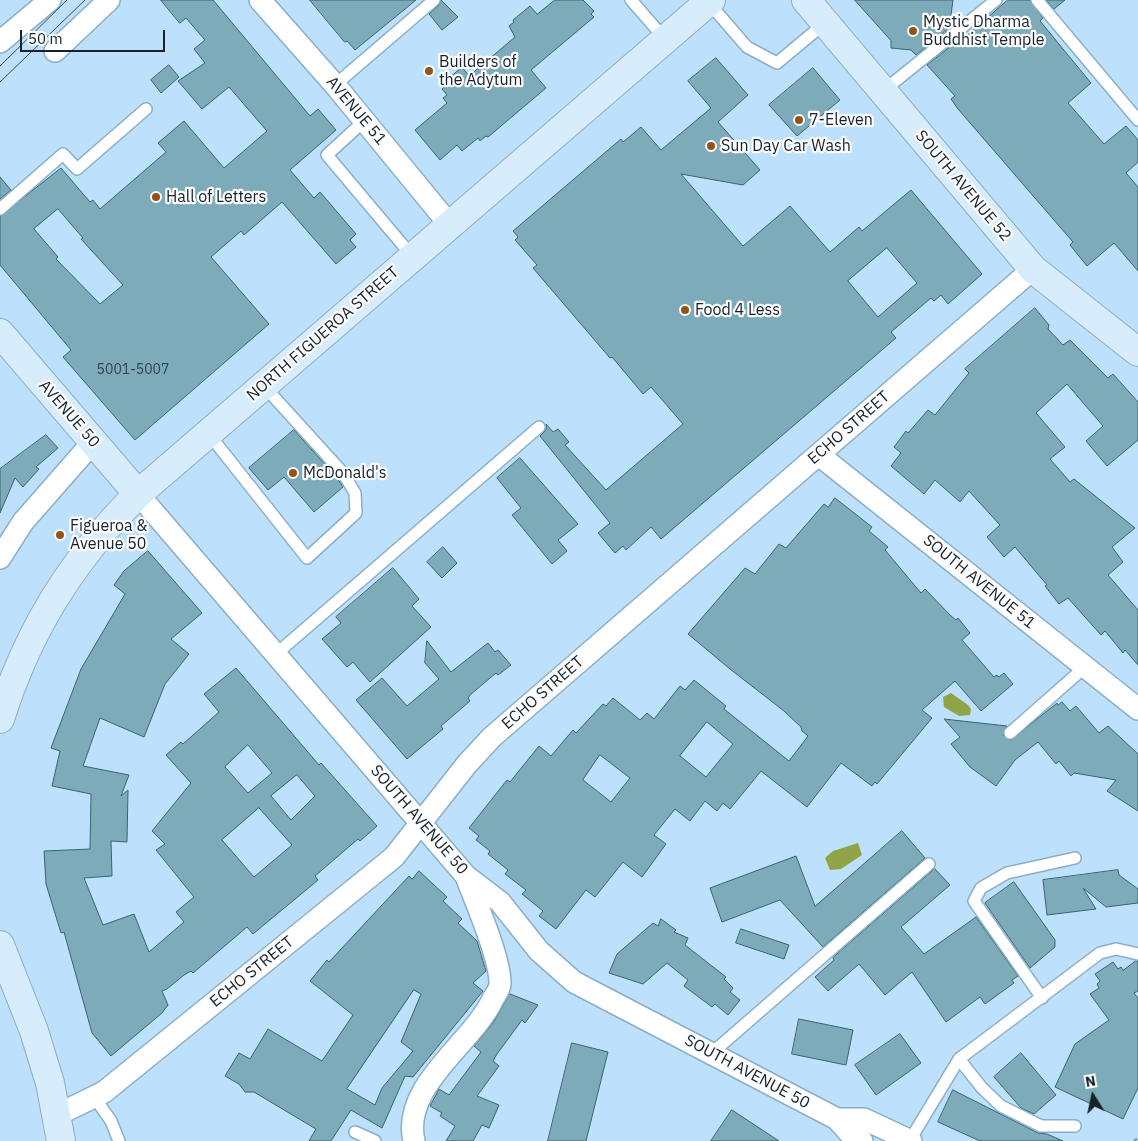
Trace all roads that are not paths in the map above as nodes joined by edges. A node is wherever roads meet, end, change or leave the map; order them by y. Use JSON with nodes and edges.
{"nodes":[{"id":1,"x":50,"y":0,"type":"edge"},
{"id":2,"x":109,"y":0,"type":"edge"},
{"id":3,"x":260,"y":0,"type":"edge"},
{"id":4,"x":434,"y":0,"type":"edge"},
{"id":5,"x":631,"y":0,"type":"edge"},
{"id":6,"x":806,"y":0,"type":"edge"},
{"id":7,"x":996,"y":0,"type":"edge"},
{"id":8,"x":1037,"y":0,"type":"edge"},
{"id":9,"x":709,"y":1,"type":"edge"},
{"id":10,"x":825,"y":23,"type":"junction"},
{"id":11,"x":665,"y":39,"type":"junction"},
{"id":12,"x":0,"y":42,"type":"edge"},
{"id":13,"x":56,"y":52,"type":"dead end"},
{"id":14,"x":335,"y":85,"type":"junction"},
{"id":15,"x":883,"y":91,"type":"junction"},
{"id":16,"x":146,"y":109,"type":"dead end"},
{"id":17,"x":1138,"y":120,"type":"edge"},
{"id":18,"x":364,"y":121,"type":"junction"},
{"id":19,"x":0,"y":209,"type":"edge"},
{"id":20,"x":449,"y":224,"type":"junction"},
{"id":21,"x":412,"y":256,"type":"junction"},
{"id":22,"x":1033,"y":269,"type":"junction"},
{"id":23,"x":0,"y":333,"type":"edge"},
{"id":24,"x":1138,"y":352,"type":"edge"},
{"id":25,"x":263,"y":386,"type":"junction"},
{"id":26,"x":539,"y":427,"type":"dead end"},
{"id":27,"x":208,"y":434,"type":"junction"},
{"id":28,"x":93,"y":442,"type":"junction"},
{"id":29,"x":819,"y":455,"type":"junction"},
{"id":30,"x":138,"y":494,"type":"junction"},
{"id":31,"x":0,"y":558,"type":"edge"},
{"id":32,"x":276,"y":654,"type":"junction"},
{"id":33,"x":1085,"y":667,"type":"junction"},
{"id":34,"x":1135,"y":703,"type":"edge"},
{"id":35,"x":0,"y":720,"type":"edge"},
{"id":36,"x":1010,"y":733,"type":"dead end"},
{"id":37,"x":422,"y":824,"type":"junction"},
{"id":38,"x":1075,"y":858,"type":"dead end"},
{"id":39,"x":929,"y":864,"type":"dead end"},
{"id":40,"x":466,"y":876,"type":"junction"},
{"id":41,"x":0,"y":945,"type":"edge"},
{"id":42,"x":1138,"y":954,"type":"edge"},
{"id":43,"x":1042,"y":998,"type":"junction"},
{"id":44,"x":712,"y":1053,"type":"junction"},
{"id":45,"x":959,"y":1060,"type":"junction"},
{"id":46,"x":95,"y":1098,"type":"junction"},
{"id":47,"x":837,"y":1119,"type":"junction"},
{"id":48,"x":1075,"y":1126,"type":"dead end"},
{"id":49,"x":59,"y":1128,"type":"edge"},
{"id":50,"x":355,"y":1132,"type":"dead end"},
{"id":51,"x":119,"y":1141,"type":"edge"},
{"id":52,"x":375,"y":1141,"type":"edge"},
{"id":53,"x":414,"y":1141,"type":"edge"},
{"id":54,"x":862,"y":1141,"type":"edge"},
{"id":55,"x":911,"y":1141,"type":"edge"}],
"edges":[{"from":1,"to":12,"type":"street"},
{"from":2,"to":13,"type":"street"},
{"from":3,"to":14,"type":"street","name":"AVENUE 51"},
{"from":4,"to":14,"type":"lane"},
{"from":5,"to":11,"type":"lane"},
{"from":6,"to":10,"type":"main road","name":"SOUTH AVENUE 52"},
{"from":7,"to":15,"type":"lane"},
{"from":8,"to":17,"type":"lane"},
{"from":9,"to":10,"type":"lane"},
{"from":9,"to":11,"type":"main road","name":"NORTH FIGUEROA STREET"},
{"from":10,"to":15,"type":"main road","name":"SOUTH AVENUE 52"},
{"from":11,"to":20,"type":"main road","name":"NORTH FIGUEROA STREET"},
{"from":14,"to":18,"type":"street","name":"AVENUE 51"},
{"from":15,"to":22,"type":"main road","name":"SOUTH AVENUE 52"},
{"from":16,"to":19,"type":"lane"},
{"from":18,"to":20,"type":"street","name":"AVENUE 51"},
{"from":18,"to":21,"type":"lane"},
{"from":20,"to":21,"type":"main road","name":"NORTH FIGUEROA STREET"},
{"from":21,"to":25,"type":"main road","name":"NORTH FIGUEROA STREET"},
{"from":22,"to":24,"type":"main road","name":"SOUTH AVENUE 52"},
{"from":22,"to":29,"type":"street","name":"ECHO STREET"},
{"from":23,"to":28,"type":"main road","name":"AVENUE 50"},
{"from":25,"to":27,"type":"main road","name":"NORTH FIGUEROA STREET"},
{"from":25,"to":27,"type":"lane"},
{"from":26,"to":32,"type":"lane"},
{"from":27,"to":30,"type":"main road","name":"NORTH FIGUEROA STREET"},
{"from":28,"to":30,"type":"main road","name":"AVENUE 50"},
{"from":28,"to":31,"type":"street"},
{"from":29,"to":33,"type":"street","name":"SOUTH AVENUE 51"},
{"from":29,"to":37,"type":"street","name":"ECHO STREET"},
{"from":30,"to":32,"type":"street","name":"SOUTH AVENUE 50"},
{"from":30,"to":35,"type":"main road","name":"NORTH FIGUEROA STREET"},
{"from":32,"to":37,"type":"street","name":"SOUTH AVENUE 50"},
{"from":33,"to":34,"type":"street","name":"SOUTH AVENUE 51"},
{"from":33,"to":36,"type":"lane"},
{"from":37,"to":40,"type":"street","name":"SOUTH AVENUE 50"},
{"from":37,"to":46,"type":"street","name":"ECHO STREET"},
{"from":38,"to":43,"type":"lane"},
{"from":39,"to":44,"type":"lane"},
{"from":40,"to":44,"type":"street","name":"SOUTH AVENUE 50"},
{"from":40,"to":53,"type":"street"},
{"from":41,"to":49,"type":"main road"},
{"from":42,"to":43,"type":"lane"},
{"from":43,"to":45,"type":"lane"},
{"from":44,"to":47,"type":"street","name":"SOUTH AVENUE 50"},
{"from":45,"to":48,"type":"lane"},
{"from":45,"to":55,"type":"lane"},
{"from":46,"to":49,"type":"street","name":"ECHO STREET"},
{"from":46,"to":51,"type":"lane"},
{"from":47,"to":54,"type":"street","name":"SOUTH AVENUE 50"},
{"from":47,"to":55,"type":"street","name":"SOUTH AVENUE 50"},
{"from":50,"to":52,"type":"lane"}]}
